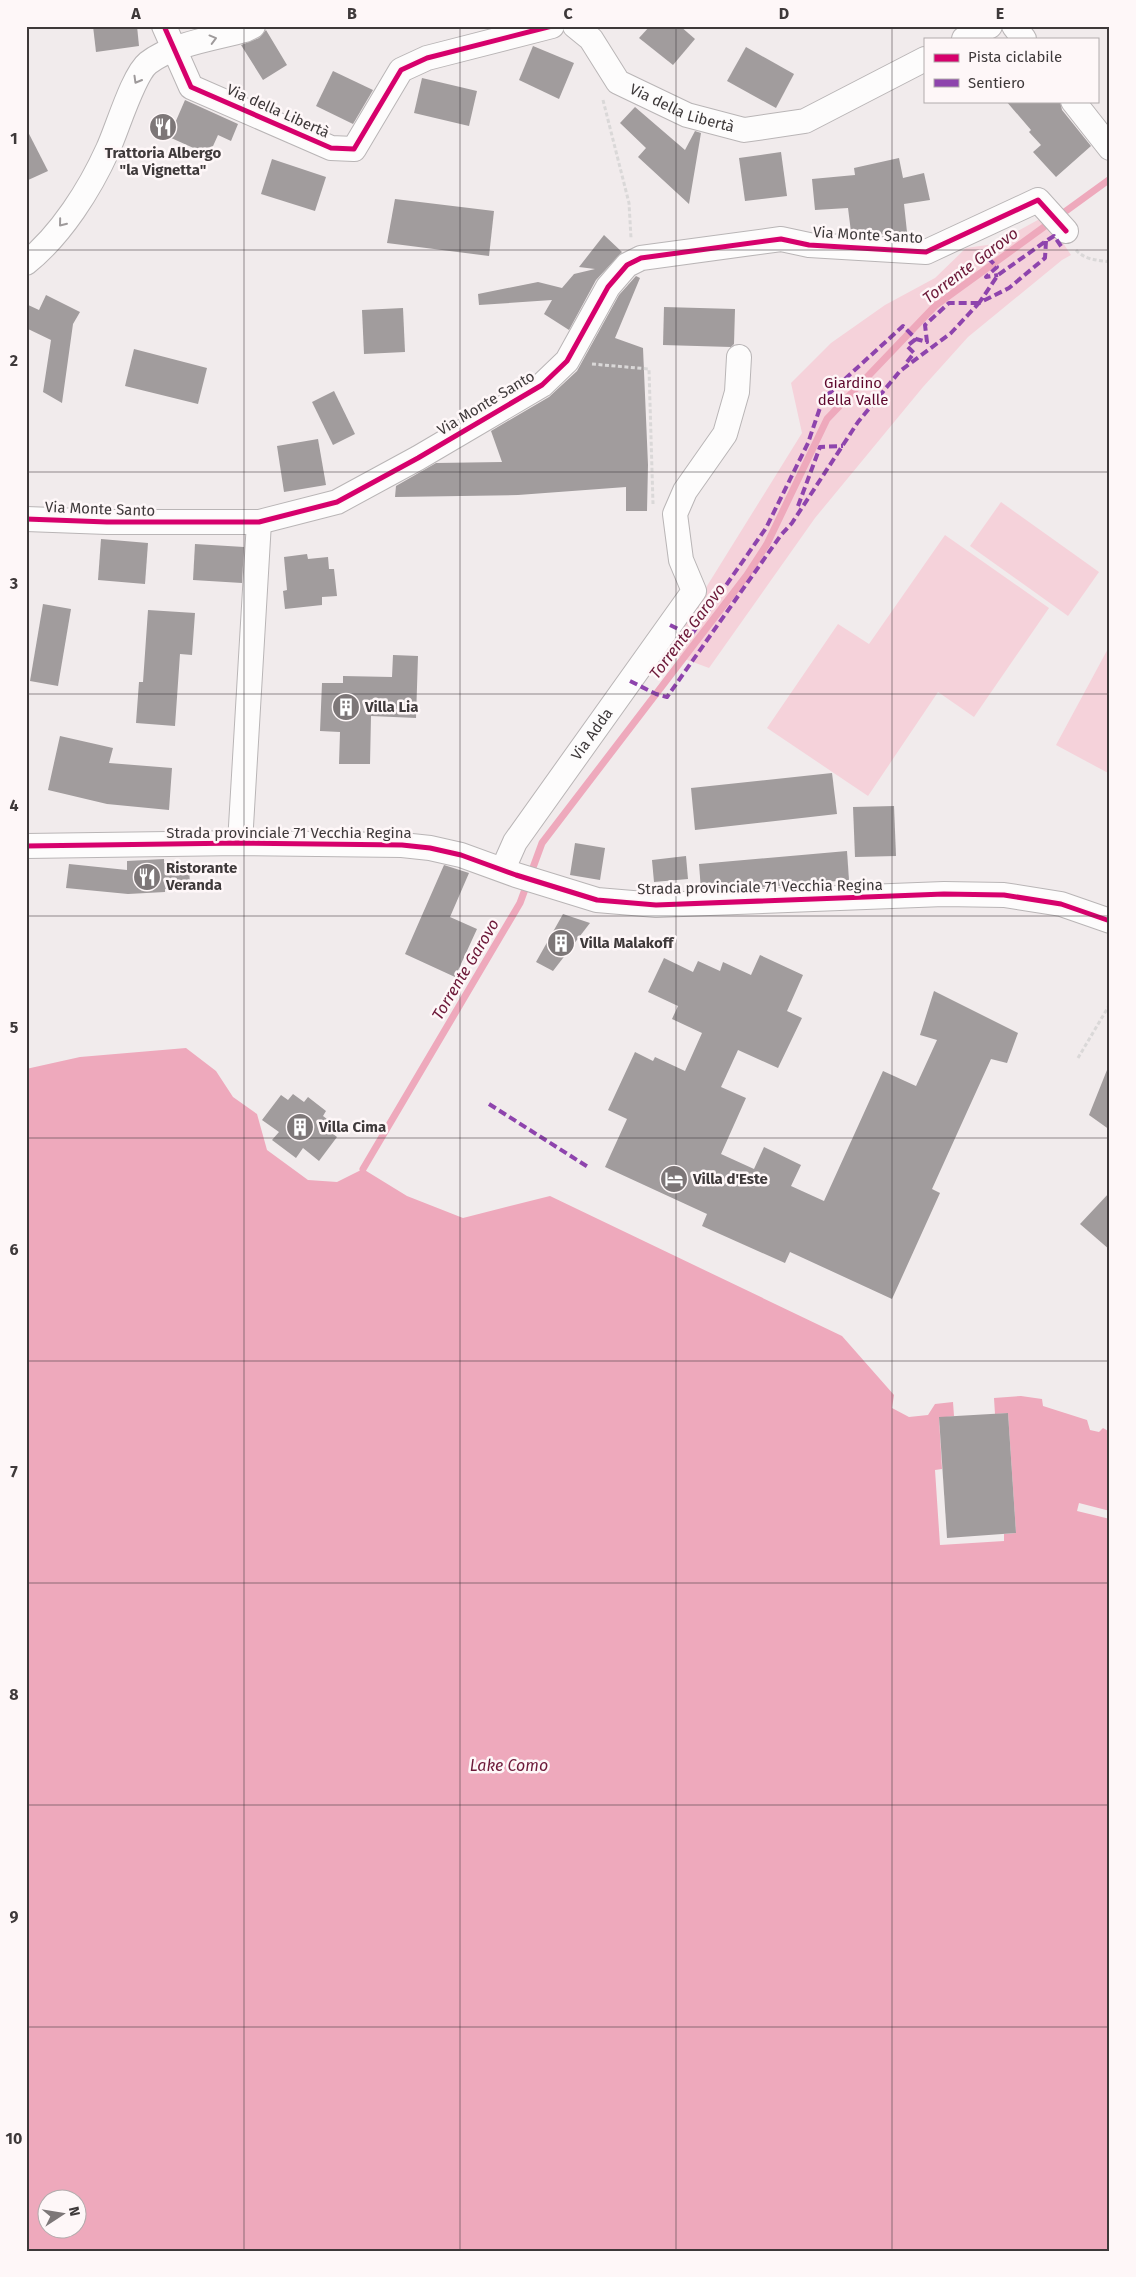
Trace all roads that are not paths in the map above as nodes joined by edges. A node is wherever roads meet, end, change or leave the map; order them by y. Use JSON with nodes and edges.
{"nodes":[{"id":1,"x":164,"y":26,"type":"edge"},
{"id":2,"x":253,"y":26,"type":"edge"},
{"id":3,"x":552,"y":26,"type":"edge"},
{"id":4,"x":575,"y":26,"type":"edge"},
{"id":5,"x":990,"y":26,"type":"edge"},
{"id":6,"x":1014,"y":26,"type":"edge"},
{"id":7,"x":966,"y":38,"type":"edge"},
{"id":8,"x":1023,"y":38,"type":"edge"},
{"id":9,"x":173,"y":50,"type":"junction"},
{"id":10,"x":924,"y":60,"type":"edge"},
{"id":11,"x":1074,"y":102,"type":"edge"},
{"id":12,"x":1110,"y":148,"type":"edge"},
{"id":13,"x":1066,"y":231,"type":"road end"},
{"id":14,"x":26,"y":263,"type":"edge"},
{"id":15,"x":739,"y":357,"type":"dead end"},
{"id":16,"x":26,"y":519,"type":"edge"},
{"id":17,"x":259,"y":522,"type":"junction"},
{"id":18,"x":240,"y":843,"type":"junction"},
{"id":19,"x":26,"y":846,"type":"edge"},
{"id":20,"x":509,"y":872,"type":"junction"},
{"id":21,"x":1110,"y":921,"type":"edge"}],
"edges":[{"from":1,"to":9,"type":"street","name":"Via della Libertà"},
{"from":9,"to":2,"type":"street","one_way":true},
{"from":3,"to":9,"type":"street","name":"Via della Libertà"},
{"from":4,"to":10,"type":"street","name":"Via della Libertà"},
{"from":5,"to":7,"type":"street"},
{"from":6,"to":8,"type":"street"},
{"from":9,"to":14,"type":"street","one_way":true},
{"from":11,"to":12,"type":"street"},
{"from":13,"to":17,"type":"street","name":"Via Monte Santo"},
{"from":15,"to":20,"type":"street","name":"Via Adda"},
{"from":16,"to":17,"type":"street","name":"Via Monte Santo"},
{"from":17,"to":18,"type":"street"},
{"from":18,"to":19,"type":"street","name":"Strada provinciale 71 Vecchia Regina"},
{"from":18,"to":20,"type":"street","name":"Strada provinciale 71 Vecchia Regina"},
{"from":20,"to":21,"type":"street","name":"Strada provinciale 71 Vecchia Regina"}]}
